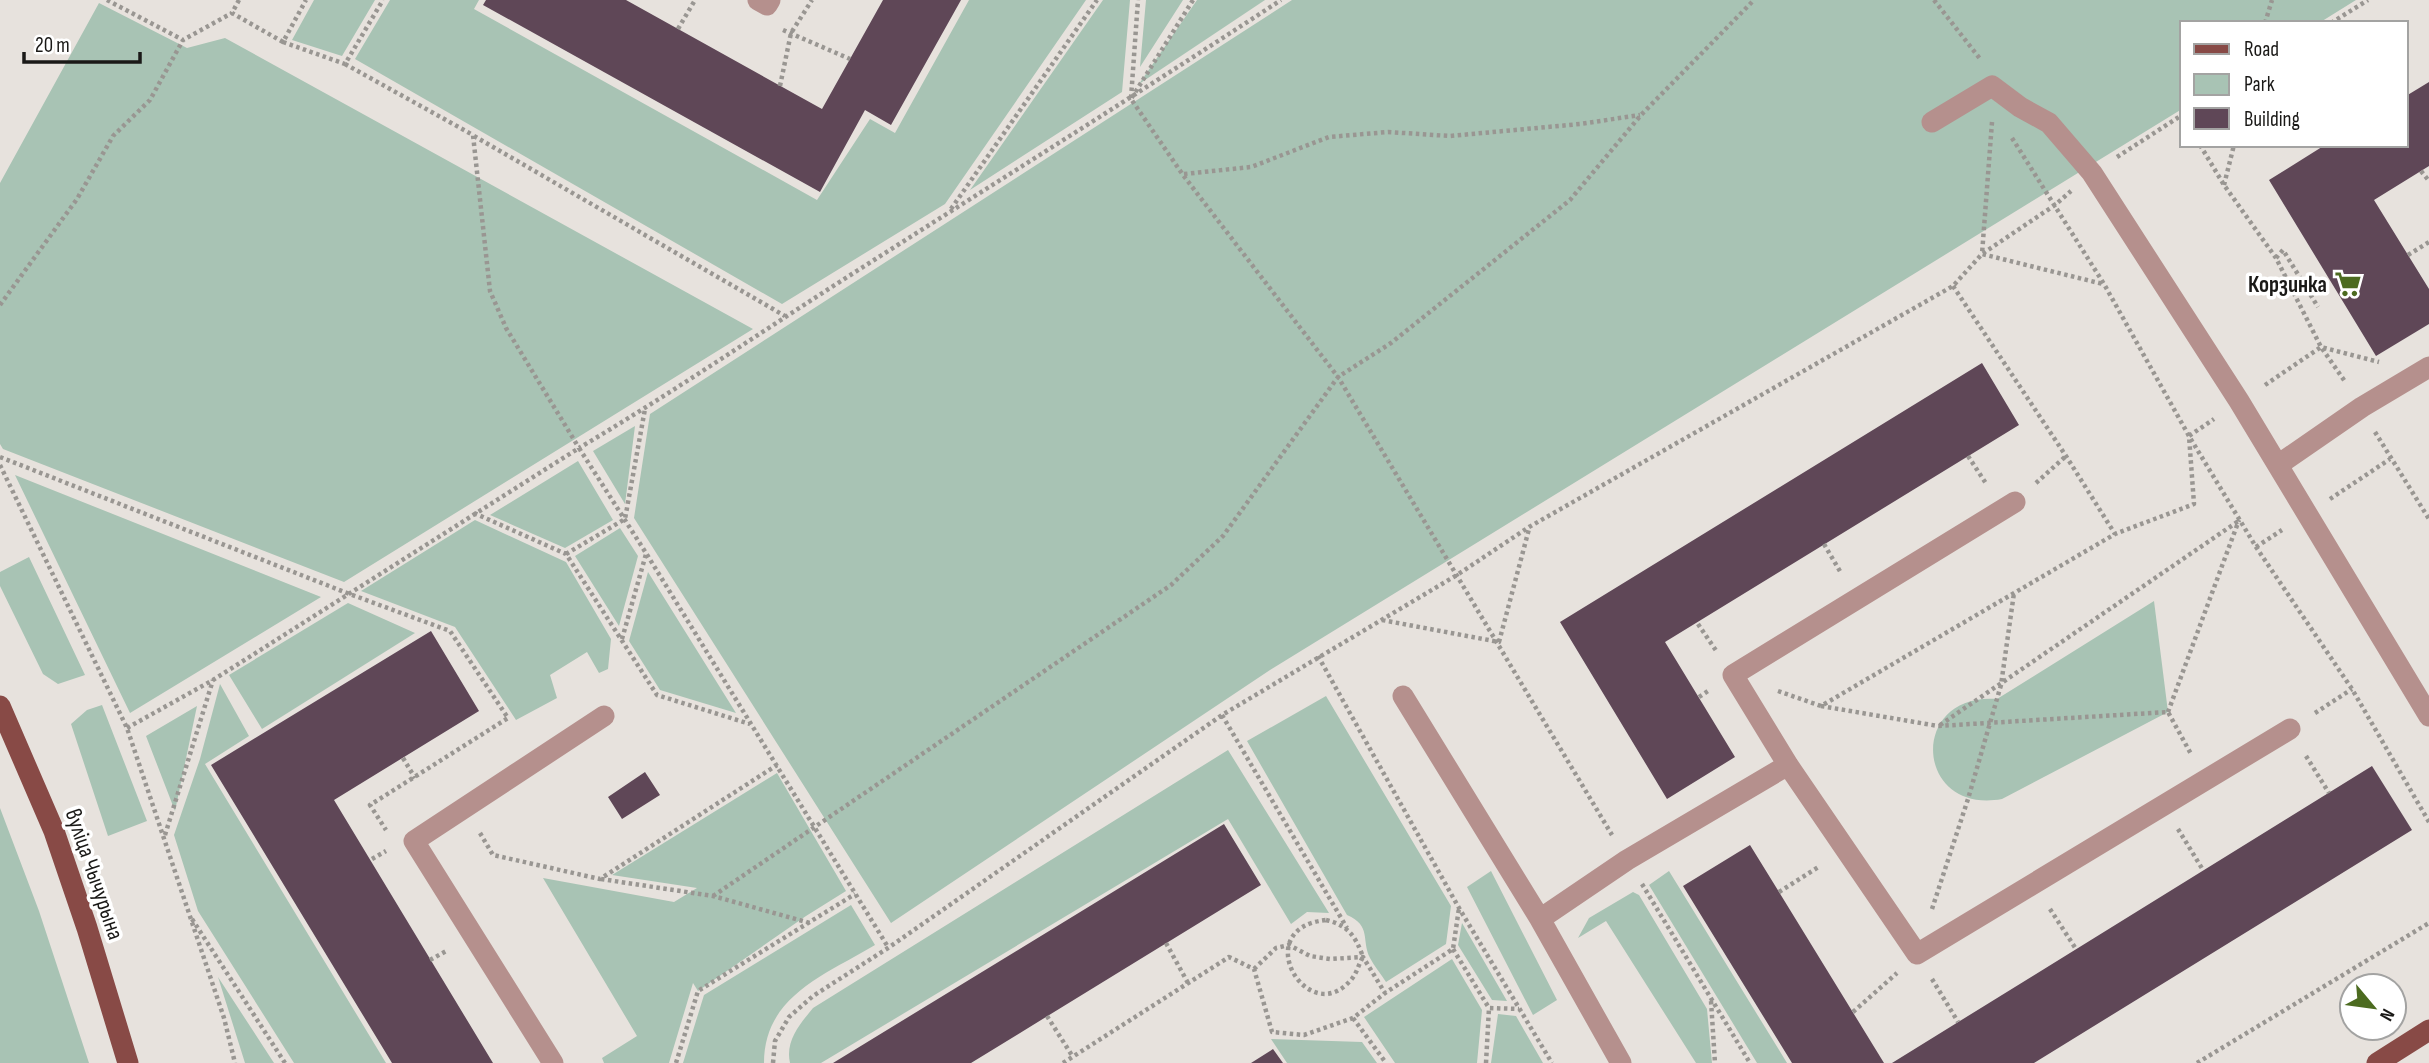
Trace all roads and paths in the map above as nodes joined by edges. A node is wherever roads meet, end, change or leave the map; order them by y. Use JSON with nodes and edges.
{"nodes":[{"id":1,"x":107,"y":0,"type":"edge"},
{"id":2,"x":239,"y":0,"type":"edge"},
{"id":3,"x":306,"y":0,"type":"edge"},
{"id":4,"x":383,"y":0,"type":"edge"},
{"id":5,"x":695,"y":0,"type":"edge"},
{"id":6,"x":758,"y":0,"type":"edge"},
{"id":7,"x":770,"y":0,"type":"edge"},
{"id":8,"x":812,"y":0,"type":"edge"},
{"id":9,"x":1097,"y":0,"type":"edge"},
{"id":10,"x":1138,"y":0,"type":"edge"},
{"id":11,"x":1193,"y":0,"type":"edge"},
{"id":12,"x":1281,"y":0,"type":"edge"},
{"id":13,"x":1754,"y":0,"type":"edge"},
{"id":14,"x":2272,"y":0,"type":"edge"},
{"id":15,"x":2368,"y":0,"type":"edge"},
{"id":16,"x":232,"y":13,"type":"junction"},
{"id":17,"x":2267,"y":21,"type":"edge"},
{"id":18,"x":2334,"y":21,"type":"edge"},
{"id":19,"x":678,"y":29,"type":"dead end"},
{"id":20,"x":183,"y":40,"type":"junction"},
{"id":21,"x":284,"y":42,"type":"junction"},
{"id":22,"x":345,"y":64,"type":"junction"},
{"id":23,"x":780,"y":86,"type":"dead end"},
{"id":24,"x":1131,"y":99,"type":"junction"},
{"id":25,"x":1641,"y":114,"type":"junction"},
{"id":26,"x":2180,"y":117,"type":"edge"},
{"id":27,"x":1992,"y":120,"type":"dead end"},
{"id":28,"x":1932,"y":122,"type":"dead end"},
{"id":29,"x":473,"y":135,"type":"junction"},
{"id":30,"x":2201,"y":147,"type":"edge"},
{"id":31,"x":2234,"y":147,"type":"edge"},
{"id":32,"x":2421,"y":171,"type":"dead end"},
{"id":33,"x":2092,"y":173,"type":"junction"},
{"id":34,"x":1183,"y":174,"type":"junction"},
{"id":35,"x":2429,"y":181,"type":"edge"},
{"id":36,"x":2224,"y":186,"type":"junction"},
{"id":37,"x":2055,"y":205,"type":"junction"},
{"id":38,"x":949,"y":212,"type":"junction"},
{"id":39,"x":2429,"y":242,"type":"edge"},
{"id":40,"x":1982,"y":254,"type":"junction"},
{"id":41,"x":2408,"y":255,"type":"dead end"},
{"id":42,"x":2276,"y":258,"type":"junction"},
{"id":43,"x":2104,"y":284,"type":"junction"},
{"id":44,"x":1953,"y":286,"type":"junction"},
{"id":45,"x":0,"y":305,"type":"edge"},
{"id":46,"x":2318,"y":307,"type":"dead end"},
{"id":47,"x":785,"y":316,"type":"junction"},
{"id":48,"x":2322,"y":347,"type":"junction"},
{"id":49,"x":2390,"y":365,"type":"dead end"},
{"id":50,"x":2429,"y":367,"type":"edge"},
{"id":51,"x":1338,"y":377,"type":"junction"},
{"id":52,"x":2239,"y":401,"type":"junction"},
{"id":53,"x":2362,"y":407,"type":"junction"},
{"id":54,"x":645,"y":409,"type":"junction"},
{"id":55,"x":2189,"y":436,"type":"junction"},
{"id":56,"x":579,"y":447,"type":"junction"},
{"id":57,"x":2066,"y":456,"type":"junction"},
{"id":58,"x":0,"y":457,"type":"edge"},
{"id":59,"x":0,"y":465,"type":"edge"},
{"id":60,"x":2278,"y":465,"type":"junction"},
{"id":61,"x":2015,"y":502,"type":"joint"},
{"id":62,"x":474,"y":513,"type":"junction"},
{"id":63,"x":625,"y":519,"type":"junction"},
{"id":64,"x":2429,"y":519,"type":"edge"},
{"id":65,"x":2240,"y":520,"type":"junction"},
{"id":66,"x":1530,"y":527,"type":"junction"},
{"id":67,"x":2115,"y":534,"type":"junction"},
{"id":68,"x":646,"y":553,"type":"junction"},
{"id":69,"x":566,"y":554,"type":"junction"},
{"id":70,"x":1457,"y":575,"type":"junction"},
{"id":71,"x":347,"y":593,"type":"junction"},
{"id":72,"x":2014,"y":593,"type":"junction"},
{"id":73,"x":1381,"y":620,"type":"junction"},
{"id":74,"x":622,"y":639,"type":"junction"},
{"id":75,"x":1499,"y":642,"type":"junction"},
{"id":76,"x":1318,"y":656,"type":"junction"},
{"id":77,"x":1733,"y":675,"type":"junction"},
{"id":78,"x":213,"y":680,"type":"junction"},
{"id":79,"x":2000,"y":685,"type":"junction"},
{"id":80,"x":2353,"y":689,"type":"junction"},
{"id":81,"x":1403,"y":696,"type":"dead end"},
{"id":82,"x":0,"y":706,"type":"edge"},
{"id":83,"x":1821,"y":706,"type":"junction"},
{"id":84,"x":2168,"y":712,"type":"junction"},
{"id":85,"x":1222,"y":715,"type":"junction"},
{"id":86,"x":604,"y":716,"type":"dead end"},
{"id":87,"x":2429,"y":716,"type":"edge"},
{"id":88,"x":1990,"y":723,"type":"junction"},
{"id":89,"x":751,"y":725,"type":"junction"},
{"id":90,"x":1938,"y":726,"type":"junction"},
{"id":91,"x":127,"y":728,"type":"junction"},
{"id":92,"x":2290,"y":729,"type":"junction"},
{"id":93,"x":403,"y":758,"type":"dead end"},
{"id":94,"x":777,"y":765,"type":"junction"},
{"id":95,"x":1788,"y":765,"type":"junction"},
{"id":96,"x":2204,"y":779,"type":"junction"},
{"id":97,"x":2329,"y":793,"type":"dead end"},
{"id":98,"x":2162,"y":804,"type":"junction"},
{"id":99,"x":465,"y":808,"type":"junction"},
{"id":100,"x":2429,"y":822,"type":"edge"},
{"id":101,"x":815,"y":826,"type":"junction"},
{"id":102,"x":165,"y":836,"type":"junction"},
{"id":103,"x":1847,"y":850,"type":"junction"},
{"id":104,"x":1627,"y":860,"type":"junction"},
{"id":105,"x":2203,"y":870,"type":"dead end"},
{"id":106,"x":600,"y":879,"type":"junction"},
{"id":107,"x":2032,"y":883,"type":"junction"},
{"id":108,"x":1779,"y":892,"type":"dead end"},
{"id":109,"x":855,"y":894,"type":"junction"},
{"id":110,"x":713,"y":896,"type":"junction"},
{"id":111,"x":1459,"y":908,"type":"junction"},
{"id":112,"x":189,"y":913,"type":"junction"},
{"id":113,"x":1540,"y":919,"type":"junction"},
{"id":114,"x":810,"y":923,"type":"junction"},
{"id":115,"x":2429,"y":923,"type":"edge"},
{"id":116,"x":1348,"y":928,"type":"junction"},
{"id":117,"x":1166,"y":943,"type":"dead end"},
{"id":118,"x":456,"y":944,"type":"dead end"},
{"id":119,"x":1289,"y":945,"type":"junction"},
{"id":120,"x":888,"y":947,"type":"junction"},
{"id":121,"x":1453,"y":949,"type":"junction"},
{"id":122,"x":2077,"y":949,"type":"dead end"},
{"id":123,"x":1917,"y":954,"type":"junction"},
{"id":124,"x":1363,"y":957,"type":"junction"},
{"id":125,"x":430,"y":960,"type":"dead end"},
{"id":126,"x":1254,"y":969,"type":"junction"},
{"id":127,"x":1188,"y":983,"type":"junction"},
{"id":128,"x":1385,"y":993,"type":"junction"},
{"id":129,"x":1711,"y":1000,"type":"junction"},
{"id":130,"x":1489,"y":1007,"type":"junction"},
{"id":131,"x":1519,"y":1009,"type":"junction"},
{"id":132,"x":1853,"y":1012,"type":"dead end"},
{"id":133,"x":1047,"y":1016,"type":"dead end"},
{"id":134,"x":1353,"y":1018,"type":"junction"},
{"id":135,"x":1958,"y":1021,"type":"dead end"},
{"id":136,"x":2429,"y":1030,"type":"edge"},
{"id":137,"x":1073,"y":1057,"type":"junction"},
{"id":138,"x":1550,"y":1062,"type":"edge"},
{"id":139,"x":128,"y":1063,"type":"edge"},
{"id":140,"x":235,"y":1063,"type":"edge"},
{"id":141,"x":285,"y":1063,"type":"edge"},
{"id":142,"x":554,"y":1063,"type":"edge"},
{"id":143,"x":676,"y":1063,"type":"edge"},
{"id":144,"x":773,"y":1063,"type":"edge"},
{"id":145,"x":1063,"y":1063,"type":"edge"},
{"id":146,"x":1387,"y":1063,"type":"edge"},
{"id":147,"x":1486,"y":1063,"type":"edge"},
{"id":148,"x":1620,"y":1063,"type":"edge"},
{"id":149,"x":1715,"y":1063,"type":"edge"},
{"id":150,"x":1750,"y":1063,"type":"edge"},
{"id":151,"x":2197,"y":1063,"type":"edge"},
{"id":152,"x":2377,"y":1063,"type":"edge"}],
"edges":[{"from":1,"to":20,"type":"path"},
{"from":2,"to":16,"type":"path"},
{"from":3,"to":21,"type":"path"},
{"from":4,"to":22,"type":"path"},
{"from":5,"to":19,"type":"path"},
{"from":6,"to":7,"type":"lane"},
{"from":8,"to":23,"type":"path"},
{"from":9,"to":38,"type":"path"},
{"from":10,"to":24,"type":"path"},
{"from":11,"to":24,"type":"path"},
{"from":12,"to":24,"type":"path"},
{"from":13,"to":25,"type":"path"},
{"from":14,"to":17,"type":"path"},
{"from":15,"to":18,"type":"path"},
{"from":16,"to":20,"type":"path"},
{"from":16,"to":21,"type":"path"},
{"from":20,"to":45,"type":"path"},
{"from":21,"to":22,"type":"path"},
{"from":22,"to":29,"type":"path"},
{"from":24,"to":34,"type":"path"},
{"from":24,"to":38,"type":"path"},
{"from":25,"to":34,"type":"path"},
{"from":25,"to":51,"type":"path"},
{"from":26,"to":33,"type":"path"},
{"from":27,"to":40,"type":"path"},
{"from":28,"to":33,"type":"lane"},
{"from":29,"to":47,"type":"path"},
{"from":29,"to":56,"type":"path"},
{"from":30,"to":36,"type":"path"},
{"from":31,"to":36,"type":"path"},
{"from":32,"to":35,"type":"path"},
{"from":33,"to":37,"type":"path"},
{"from":33,"to":52,"type":"lane"},
{"from":34,"to":51,"type":"path"},
{"from":36,"to":42,"type":"path"},
{"from":37,"to":40,"type":"path"},
{"from":37,"to":43,"type":"path"},
{"from":38,"to":47,"type":"path"},
{"from":39,"to":41,"type":"path"},
{"from":40,"to":43,"type":"path"},
{"from":40,"to":44,"type":"path"},
{"from":42,"to":46,"type":"path"},
{"from":42,"to":48,"type":"path"},
{"from":43,"to":55,"type":"path"},
{"from":44,"to":57,"type":"path"},
{"from":44,"to":66,"type":"path"},
{"from":47,"to":54,"type":"path"},
{"from":48,"to":49,"type":"path"},
{"from":48,"to":52,"type":"path"},
{"from":48,"to":53,"type":"path"},
{"from":50,"to":53,"type":"lane"},
{"from":51,"to":70,"type":"path"},
{"from":51,"to":101,"type":"path"},
{"from":52,"to":55,"type":"path"},
{"from":52,"to":60,"type":"lane"},
{"from":53,"to":60,"type":"lane"},
{"from":53,"to":64,"type":"path"},
{"from":54,"to":56,"type":"path"},
{"from":54,"to":63,"type":"path"},
{"from":55,"to":65,"type":"path"},
{"from":55,"to":67,"type":"path"},
{"from":56,"to":62,"type":"path"},
{"from":56,"to":63,"type":"path"},
{"from":57,"to":61,"type":"path"},
{"from":57,"to":67,"type":"path"},
{"from":58,"to":71,"type":"path"},
{"from":59,"to":91,"type":"path"},
{"from":60,"to":87,"type":"lane"},
{"from":61,"to":77,"type":"lane"},
{"from":62,"to":69,"type":"path"},
{"from":62,"to":71,"type":"path"},
{"from":63,"to":68,"type":"path"},
{"from":63,"to":69,"type":"path"},
{"from":65,"to":79,"type":"path"},
{"from":65,"to":80,"type":"path"},
{"from":65,"to":84,"type":"path"},
{"from":66,"to":70,"type":"path"},
{"from":66,"to":75,"type":"path"},
{"from":67,"to":72,"type":"path"},
{"from":68,"to":74,"type":"path"},
{"from":68,"to":89,"type":"path"},
{"from":69,"to":74,"type":"path"},
{"from":70,"to":73,"type":"path"},
{"from":70,"to":75,"type":"path"},
{"from":71,"to":78,"type":"path"},
{"from":71,"to":93,"type":"path"},
{"from":72,"to":79,"type":"path"},
{"from":72,"to":83,"type":"path"},
{"from":73,"to":75,"type":"path"},
{"from":73,"to":76,"type":"path"},
{"from":74,"to":89,"type":"path"},
{"from":75,"to":104,"type":"path"},
{"from":76,"to":85,"type":"path"},
{"from":76,"to":111,"type":"path"},
{"from":77,"to":83,"type":"path"},
{"from":77,"to":95,"type":"lane"},
{"from":78,"to":91,"type":"path"},
{"from":78,"to":102,"type":"path"},
{"from":79,"to":88,"type":"path"},
{"from":79,"to":90,"type":"path"},
{"from":80,"to":92,"type":"path"},
{"from":80,"to":100,"type":"path"},
{"from":81,"to":113,"type":"lane"},
{"from":82,"to":139,"type":"main road","name":"вуліца Чычурына"},
{"from":83,"to":90,"type":"path"},
{"from":84,"to":88,"type":"path"},
{"from":84,"to":96,"type":"path"},
{"from":85,"to":116,"type":"path"},
{"from":85,"to":120,"type":"path"},
{"from":86,"to":99,"type":"lane"},
{"from":88,"to":90,"type":"path"},
{"from":88,"to":123,"type":"path"},
{"from":89,"to":94,"type":"path"},
{"from":91,"to":102,"type":"path"},
{"from":92,"to":96,"type":"lane"},
{"from":92,"to":97,"type":"path"},
{"from":94,"to":101,"type":"path"},
{"from":94,"to":106,"type":"path"},
{"from":95,"to":103,"type":"lane"},
{"from":95,"to":104,"type":"lane"},
{"from":96,"to":98,"type":"lane"},
{"from":98,"to":105,"type":"path"},
{"from":98,"to":107,"type":"lane"},
{"from":99,"to":106,"type":"path"},
{"from":99,"to":142,"type":"lane"},
{"from":101,"to":109,"type":"path"},
{"from":101,"to":110,"type":"path"},
{"from":102,"to":112,"type":"path"},
{"from":103,"to":108,"type":"path"},
{"from":103,"to":123,"type":"lane"},
{"from":104,"to":113,"type":"lane"},
{"from":104,"to":129,"type":"path"},
{"from":106,"to":110,"type":"path"},
{"from":107,"to":122,"type":"path"},
{"from":107,"to":123,"type":"lane"},
{"from":109,"to":114,"type":"path"},
{"from":109,"to":120,"type":"path"},
{"from":110,"to":114,"type":"path"},
{"from":111,"to":121,"type":"path"},
{"from":111,"to":131,"type":"path"},
{"from":112,"to":140,"type":"path"},
{"from":112,"to":141,"type":"path"},
{"from":113,"to":148,"type":"lane"},
{"from":114,"to":143,"type":"path"},
{"from":115,"to":151,"type":"path"},
{"from":116,"to":119,"type":"path"},
{"from":116,"to":124,"type":"path"},
{"from":117,"to":127,"type":"path"},
{"from":118,"to":125,"type":"path"},
{"from":119,"to":124,"type":"path"},
{"from":119,"to":124,"type":"path"},
{"from":119,"to":126,"type":"path"},
{"from":120,"to":144,"type":"path"},
{"from":121,"to":128,"type":"path"},
{"from":121,"to":130,"type":"path"},
{"from":123,"to":132,"type":"path"},
{"from":123,"to":135,"type":"path"},
{"from":124,"to":128,"type":"path"},
{"from":126,"to":127,"type":"path"},
{"from":126,"to":134,"type":"path"},
{"from":127,"to":137,"type":"path"},
{"from":128,"to":134,"type":"path"},
{"from":129,"to":149,"type":"path"},
{"from":129,"to":150,"type":"path"},
{"from":130,"to":131,"type":"path"},
{"from":130,"to":147,"type":"path"},
{"from":131,"to":138,"type":"path"},
{"from":133,"to":137,"type":"path"},
{"from":134,"to":146,"type":"path"},
{"from":136,"to":152,"type":"main road"},
{"from":137,"to":145,"type":"path"}]}
